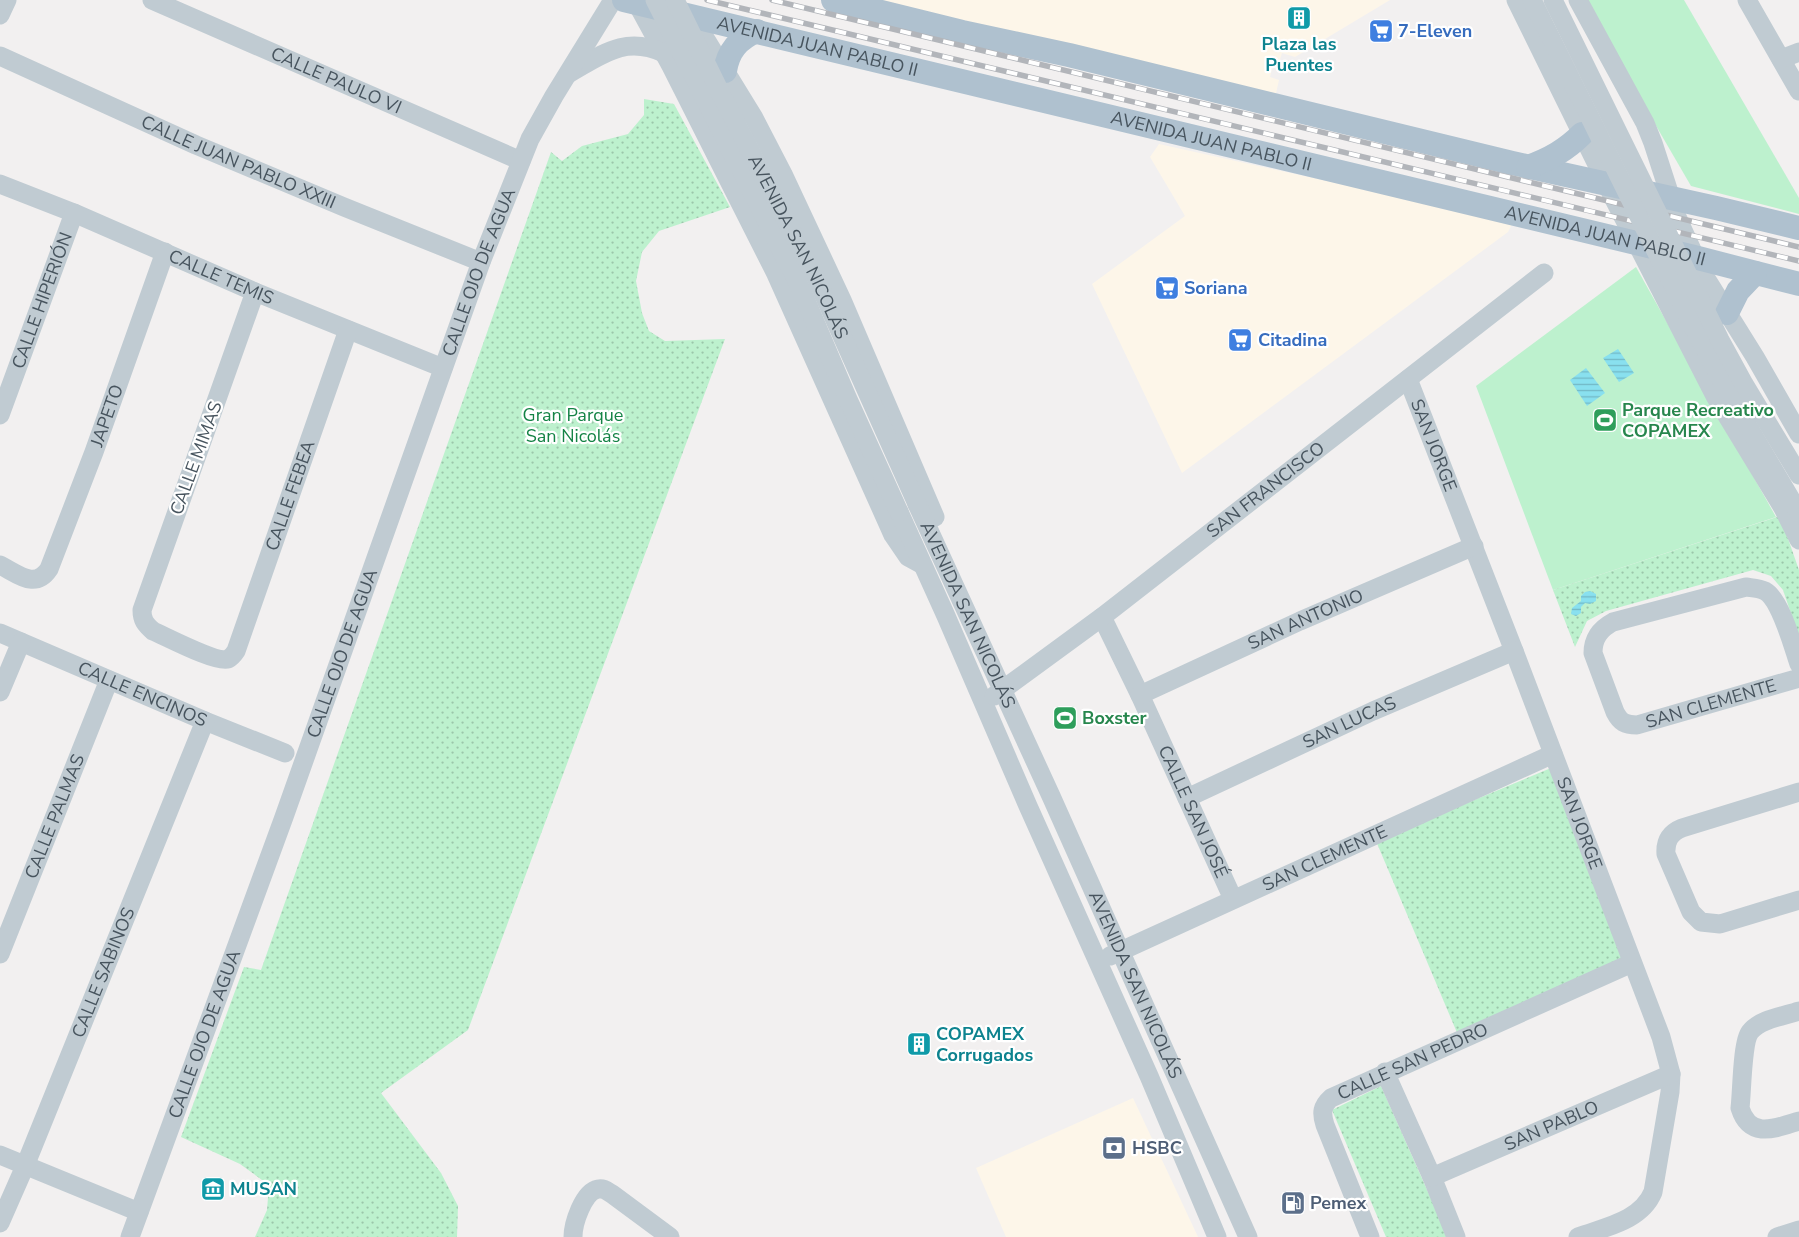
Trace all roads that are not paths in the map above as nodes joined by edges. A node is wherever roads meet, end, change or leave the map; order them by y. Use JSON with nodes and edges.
{"nodes":[{"id":1,"x":7,"y":0,"type":"edge"},
{"id":2,"x":152,"y":0,"type":"edge"},
{"id":3,"x":613,"y":0,"type":"edge"},
{"id":4,"x":675,"y":0,"type":"edge"},
{"id":5,"x":832,"y":0,"type":"edge"},
{"id":6,"x":1516,"y":0,"type":"edge"},
{"id":7,"x":1532,"y":0,"type":"edge"},
{"id":8,"x":1553,"y":0,"type":"edge"},
{"id":9,"x":1578,"y":0,"type":"edge"},
{"id":10,"x":1747,"y":0,"type":"edge"},
{"id":11,"x":637,"y":1,"type":"edge"},
{"id":12,"x":687,"y":9,"type":"edge"},
{"id":13,"x":0,"y":15,"type":"edge"},
{"id":14,"x":757,"y":31,"type":"junction"},
{"id":15,"x":712,"y":50,"type":"junction"},
{"id":16,"x":1799,"y":52,"type":"edge"},
{"id":17,"x":0,"y":56,"type":"edge"},
{"id":18,"x":667,"y":59,"type":"junction"},
{"id":19,"x":1781,"y":59,"type":"junction"},
{"id":20,"x":725,"y":71,"type":"junction"},
{"id":21,"x":567,"y":74,"type":"junction"},
{"id":22,"x":1799,"y":91,"type":"edge"},
{"id":23,"x":1634,"y":101,"type":"junction"},
{"id":24,"x":1584,"y":138,"type":"junction"},
{"id":25,"x":521,"y":161,"type":"junction"},
{"id":26,"x":1528,"y":167,"type":"junction"},
{"id":27,"x":1606,"y":183,"type":"junction"},
{"id":28,"x":0,"y":184,"type":"edge"},
{"id":29,"x":1669,"y":198,"type":"junction"},
{"id":30,"x":74,"y":213,"type":"junction"},
{"id":31,"x":1799,"y":228,"type":"edge"},
{"id":32,"x":1637,"y":243,"type":"junction"},
{"id":33,"x":165,"y":252,"type":"junction"},
{"id":34,"x":1694,"y":257,"type":"junction"},
{"id":35,"x":481,"y":262,"type":"junction"},
{"id":36,"x":1755,"y":273,"type":"junction"},
{"id":37,"x":1544,"y":274,"type":"dead end"},
{"id":38,"x":1799,"y":284,"type":"edge"},
{"id":39,"x":255,"y":292,"type":"junction"},
{"id":40,"x":1731,"y":319,"type":"junction"},
{"id":41,"x":348,"y":330,"type":"junction"},
{"id":42,"x":1690,"y":349,"type":"junction"},
{"id":43,"x":443,"y":368,"type":"junction"},
{"id":44,"x":1408,"y":379,"type":"junction"},
{"id":45,"x":0,"y":414,"type":"edge"},
{"id":46,"x":1799,"y":434,"type":"edge"},
{"id":47,"x":1799,"y":475,"type":"edge"},
{"id":48,"x":1799,"y":512,"type":"edge"},
{"id":49,"x":1799,"y":540,"type":"edge"},
{"id":50,"x":1474,"y":546,"type":"junction"},
{"id":51,"x":941,"y":555,"type":"junction"},
{"id":52,"x":0,"y":565,"type":"edge"},
{"id":53,"x":922,"y":565,"type":"junction"},
{"id":54,"x":1102,"y":617,"type":"junction"},
{"id":55,"x":0,"y":633,"type":"edge"},
{"id":56,"x":21,"y":642,"type":"junction"},
{"id":57,"x":1514,"y":651,"type":"junction"},
{"id":58,"x":227,"y":659,"type":"joint"},
{"id":59,"x":1799,"y":664,"type":"edge"},
{"id":60,"x":1799,"y":678,"type":"edge"},
{"id":61,"x":109,"y":680,"type":"junction"},
{"id":62,"x":1003,"y":690,"type":"junction"},
{"id":63,"x":0,"y":692,"type":"edge"},
{"id":64,"x":1140,"y":695,"type":"junction"},
{"id":65,"x":984,"y":703,"type":"junction"},
{"id":66,"x":205,"y":721,"type":"junction"},
{"id":67,"x":285,"y":753,"type":"dead end"},
{"id":68,"x":1553,"y":754,"type":"junction"},
{"id":69,"x":1799,"y":792,"type":"edge"},
{"id":70,"x":1187,"y":798,"type":"junction"},
{"id":71,"x":1233,"y":899,"type":"junction"},
{"id":72,"x":1799,"y":900,"type":"edge"},
{"id":73,"x":1120,"y":951,"type":"junction"},
{"id":74,"x":0,"y":954,"type":"edge"},
{"id":75,"x":1098,"y":962,"type":"junction"},
{"id":76,"x":1632,"y":963,"type":"junction"},
{"id":77,"x":1799,"y":1011,"type":"edge"},
{"id":78,"x":1385,"y":1072,"type":"junction"},
{"id":79,"x":1671,"y":1074,"type":"junction"},
{"id":80,"x":1799,"y":1121,"type":"edge"},
{"id":81,"x":0,"y":1155,"type":"edge"},
{"id":82,"x":25,"y":1166,"type":"junction"},
{"id":83,"x":1432,"y":1177,"type":"junction"},
{"id":84,"x":139,"y":1212,"type":"junction"},
{"id":85,"x":0,"y":1223,"type":"edge"},
{"id":86,"x":1799,"y":1230,"type":"edge"},
{"id":87,"x":130,"y":1237,"type":"edge"},
{"id":88,"x":573,"y":1237,"type":"edge"},
{"id":89,"x":670,"y":1237,"type":"edge"},
{"id":90,"x":1217,"y":1237,"type":"edge"},
{"id":91,"x":1248,"y":1237,"type":"edge"},
{"id":92,"x":1370,"y":1237,"type":"edge"},
{"id":93,"x":1456,"y":1237,"type":"edge"},
{"id":94,"x":1578,"y":1237,"type":"edge"},
{"id":95,"x":1777,"y":1237,"type":"edge"}],
"edges":[{"from":1,"to":13,"type":"street"},
{"from":2,"to":25,"type":"street","name":"CALLE PAULO VI"},
{"from":3,"to":21,"type":"street","name":"CALLE OJO DE AGUA"},
{"from":4,"to":51,"type":"street","name":"AVENIDA SAN NICOLÁS","bridge":true},
{"from":5,"to":26,"type":"main road"},
{"from":6,"to":24,"type":"street"},
{"from":7,"to":48,"type":"street","bridge":true},
{"from":8,"to":47,"type":"street","bridge":true},
{"from":9,"to":23,"type":"street"},
{"from":10,"to":19,"type":"street"},
{"from":11,"to":12,"type":"main road","name":"AVENIDA JUAN PABLO II"},
{"from":11,"to":18,"type":"street"},
{"from":11,"to":53,"type":"street","name":"AVENIDA SAN NICOLÁS","bridge":true},
{"from":12,"to":14,"type":"main road","name":"AVENIDA JUAN PABLO II"},
{"from":12,"to":15,"type":"street"},
{"from":14,"to":20,"type":"main road"},
{"from":14,"to":32,"type":"main road","name":"AVENIDA JUAN PABLO II"},
{"from":15,"to":18,"type":"street"},
{"from":15,"to":20,"type":"street"},
{"from":16,"to":19,"type":"street"},
{"from":17,"to":35,"type":"street","name":"CALLE JUAN PABLO XXIII"},
{"from":18,"to":21,"type":"street"},
{"from":18,"to":53,"type":"street"},
{"from":19,"to":22,"type":"street"},
{"from":20,"to":51,"type":"street"},
{"from":21,"to":25,"type":"street","name":"CALLE OJO DE AGUA"},
{"from":23,"to":24,"type":"street"},
{"from":23,"to":29,"type":"street"},
{"from":24,"to":26,"type":"main road"},
{"from":24,"to":27,"type":"street"},
{"from":25,"to":35,"type":"street","name":"CALLE OJO DE AGUA"},
{"from":26,"to":27,"type":"main road"},
{"from":27,"to":29,"type":"main road"},
{"from":27,"to":32,"type":"street"},
{"from":28,"to":30,"type":"street","name":"CALLE TEMIS"},
{"from":29,"to":31,"type":"main road"},
{"from":29,"to":34,"type":"street"},
{"from":30,"to":33,"type":"street","name":"CALLE TEMIS"},
{"from":30,"to":45,"type":"street","name":"CALLE HIPERIÓN"},
{"from":32,"to":34,"type":"main road","name":"AVENIDA JUAN PABLO II"},
{"from":32,"to":42,"type":"street"},
{"from":33,"to":39,"type":"street","name":"CALLE TEMIS"},
{"from":33,"to":52,"type":"street","name":"JAPETO"},
{"from":34,"to":36,"type":"main road","name":"AVENIDA JUAN PABLO II"},
{"from":34,"to":40,"type":"street"},
{"from":35,"to":43,"type":"street","name":"CALLE OJO DE AGUA"},
{"from":36,"to":38,"type":"main road","name":"AVENIDA JUAN PABLO II"},
{"from":36,"to":40,"type":"main road"},
{"from":37,"to":44,"type":"street","name":"SAN FRANCISCO"},
{"from":39,"to":41,"type":"street","name":"CALLE TEMIS"},
{"from":39,"to":58,"type":"street","name":"CALLE MIMAS"},
{"from":40,"to":42,"type":"street"},
{"from":40,"to":46,"type":"street"},
{"from":41,"to":43,"type":"street","name":"CALLE TEMIS"},
{"from":41,"to":58,"type":"street","name":"CALLE FEBEA"},
{"from":42,"to":49,"type":"street"},
{"from":43,"to":84,"type":"street","name":"CALLE OJO DE AGUA"},
{"from":44,"to":50,"type":"street","name":"SAN JORGE"},
{"from":44,"to":54,"type":"street","name":"SAN FRANCISCO"},
{"from":50,"to":57,"type":"street","name":"SAN JORGE"},
{"from":50,"to":64,"type":"street","name":"SAN ANTONIO"},
{"from":51,"to":62,"type":"street","name":"AVENIDA SAN NICOLÁS"},
{"from":53,"to":65,"type":"street","name":"AVENIDA SAN NICOLÁS"},
{"from":54,"to":62,"type":"street","name":"SAN FRANCISCO"},
{"from":54,"to":64,"type":"street","name":"CALLE SAN JOSÉ"},
{"from":55,"to":56,"type":"street","name":"CALLE ENCINOS"},
{"from":56,"to":61,"type":"street","name":"CALLE ENCINOS"},
{"from":56,"to":63,"type":"street"},
{"from":57,"to":68,"type":"street","name":"SAN JORGE"},
{"from":57,"to":70,"type":"street","name":"SAN LUCAS"},
{"from":59,"to":60,"type":"street","name":"SAN CLEMENTE"},
{"from":61,"to":66,"type":"street","name":"CALLE ENCINOS"},
{"from":61,"to":74,"type":"street","name":"CALLE PALMAS"},
{"from":62,"to":65,"type":"street","name":"SAN FRANCISCO"},
{"from":62,"to":73,"type":"street","name":"AVENIDA SAN NICOLÁS"},
{"from":64,"to":70,"type":"street","name":"CALLE SAN JOSÉ"},
{"from":65,"to":75,"type":"street","name":"AVENIDA SAN NICOLÁS"},
{"from":66,"to":67,"type":"street","name":"CALLE ENCINOS"},
{"from":66,"to":82,"type":"street","name":"CALLE SABINOS"},
{"from":68,"to":71,"type":"street","name":"SAN CLEMENTE"},
{"from":68,"to":76,"type":"street","name":"SAN JORGE"},
{"from":69,"to":72,"type":"street"},
{"from":70,"to":71,"type":"street","name":"CALLE SAN JOSÉ"},
{"from":71,"to":73,"type":"street","name":"SAN CLEMENTE"},
{"from":73,"to":75,"type":"street","name":"SAN CLEMENTE"},
{"from":73,"to":91,"type":"street","name":"AVENIDA SAN NICOLÁS"},
{"from":75,"to":90,"type":"street","name":"AVENIDA SAN NICOLÁS"},
{"from":76,"to":78,"type":"street","name":"CALLE SAN PEDRO"},
{"from":76,"to":79,"type":"street","name":"SAN JORGE"},
{"from":77,"to":80,"type":"street"},
{"from":78,"to":83,"type":"street"},
{"from":78,"to":92,"type":"street","name":"CALLE SAN PEDRO"},
{"from":79,"to":83,"type":"street","name":"SAN PABLO"},
{"from":79,"to":94,"type":"street","name":"SAN JORGE"},
{"from":81,"to":82,"type":"street"},
{"from":82,"to":84,"type":"street"},
{"from":82,"to":85,"type":"street","name":"CALLE SABINOS"},
{"from":83,"to":93,"type":"street"},
{"from":84,"to":87,"type":"street","name":"CALLE OJO DE AGUA"},
{"from":86,"to":95,"type":"street"},
{"from":88,"to":89,"type":"street"}]}
